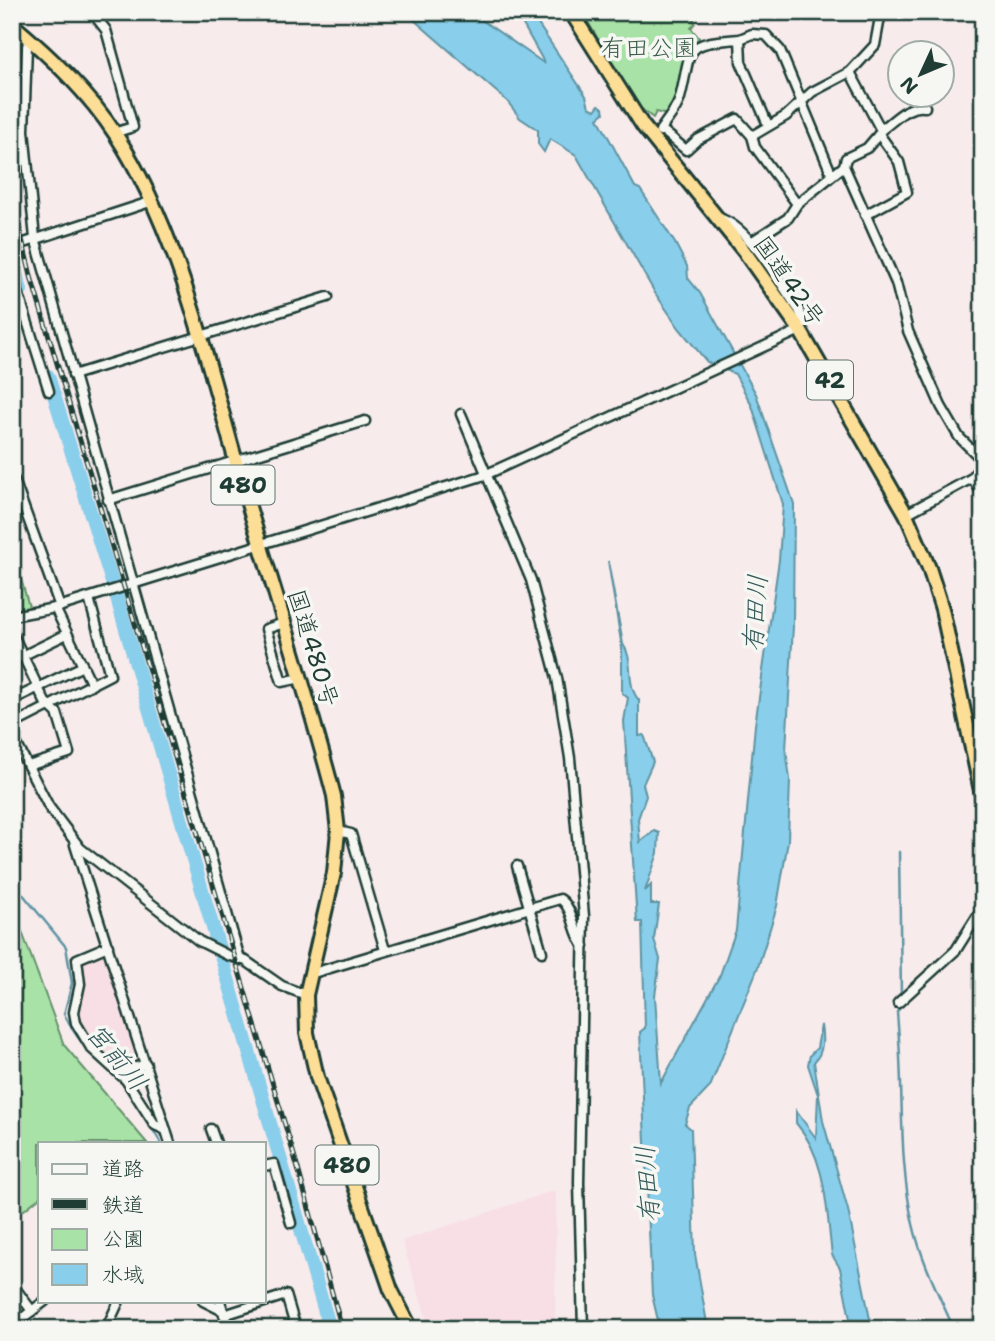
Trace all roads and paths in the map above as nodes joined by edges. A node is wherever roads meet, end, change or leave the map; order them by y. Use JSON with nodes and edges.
{"nodes":[{"id":1,"x":92,"y":12,"type":"edge"},
{"id":2,"x":571,"y":12,"type":"edge"},
{"id":3,"x":881,"y":12,"type":"edge"},
{"id":4,"x":12,"y":24,"type":"edge"},
{"id":5,"x":740,"y":39,"type":"junction"},
{"id":6,"x":31,"y":40,"type":"junction"},
{"id":7,"x":850,"y":72,"type":"junction"},
{"id":8,"x":802,"y":101,"type":"junction"},
{"id":9,"x":909,"y":108,"type":"edge"},
{"id":10,"x":768,"y":125,"type":"junction"},
{"id":11,"x":880,"y":132,"type":"junction"},
{"id":12,"x":658,"y":135,"type":"junction"},
{"id":13,"x":116,"y":136,"type":"junction"},
{"id":14,"x":752,"y":136,"type":"junction"},
{"id":15,"x":844,"y":166,"type":"junction"},
{"id":16,"x":832,"y":175,"type":"junction"},
{"id":17,"x":153,"y":201,"type":"junction"},
{"id":18,"x":797,"y":204,"type":"junction"},
{"id":19,"x":865,"y":215,"type":"junction"},
{"id":20,"x":716,"y":218,"type":"junction"},
{"id":21,"x":35,"y":238,"type":"junction"},
{"id":22,"x":751,"y":242,"type":"junction"},
{"id":23,"x":12,"y":247,"type":"edge"},
{"id":24,"x":12,"y":273,"type":"edge"},
{"id":25,"x":328,"y":298,"type":"dead end"},
{"id":26,"x":800,"y":330,"type":"junction"},
{"id":27,"x":199,"y":337,"type":"junction"},
{"id":28,"x":73,"y":375,"type":"junction"},
{"id":29,"x":49,"y":391,"type":"dead end"},
{"id":30,"x":461,"y":414,"type":"dead end"},
{"id":31,"x":365,"y":421,"type":"dead end"},
{"id":32,"x":982,"y":460,"type":"edge"},
{"id":33,"x":236,"y":461,"type":"junction"},
{"id":34,"x":485,"y":475,"type":"junction"},
{"id":35,"x":972,"y":478,"type":"junction"},
{"id":36,"x":14,"y":480,"type":"dead end"},
{"id":37,"x":983,"y":494,"type":"edge"},
{"id":38,"x":108,"y":500,"type":"junction"},
{"id":39,"x":906,"y":514,"type":"junction"},
{"id":40,"x":260,"y":545,"type":"junction"},
{"id":41,"x":135,"y":584,"type":"junction"},
{"id":42,"x":89,"y":598,"type":"junction"},
{"id":43,"x":57,"y":608,"type":"junction"},
{"id":44,"x":12,"y":616,"type":"edge"},
{"id":45,"x":284,"y":623,"type":"junction"},
{"id":46,"x":12,"y":633,"type":"edge"},
{"id":47,"x":67,"y":634,"type":"junction"},
{"id":48,"x":23,"y":655,"type":"junction"},
{"id":49,"x":12,"y":661,"type":"edge"},
{"id":50,"x":83,"y":666,"type":"junction"},
{"id":51,"x":301,"y":678,"type":"junction"},
{"id":52,"x":93,"y":685,"type":"junction"},
{"id":53,"x":38,"y":687,"type":"junction"},
{"id":54,"x":12,"y":700,"type":"edge"},
{"id":55,"x":50,"y":706,"type":"junction"},
{"id":56,"x":12,"y":725,"type":"edge"},
{"id":57,"x":12,"y":735,"type":"edge"},
{"id":58,"x":28,"y":766,"type":"junction"},
{"id":59,"x":983,"y":800,"type":"edge"},
{"id":60,"x":338,"y":831,"type":"junction"},
{"id":61,"x":74,"y":842,"type":"junction"},
{"id":62,"x":517,"y":866,"type":"dead end"},
{"id":63,"x":530,"y":906,"type":"junction"},
{"id":64,"x":983,"y":907,"type":"edge"},
{"id":65,"x":108,"y":946,"type":"junction"},
{"id":66,"x":584,"y":946,"type":"junction"},
{"id":67,"x":385,"y":950,"type":"junction"},
{"id":68,"x":542,"y":953,"type":"dead end"},
{"id":69,"x":240,"y":958,"type":"junction"},
{"id":70,"x":310,"y":974,"type":"junction"},
{"id":71,"x":306,"y":995,"type":"junction"},
{"id":72,"x":898,"y":1003,"type":"dead end"},
{"id":73,"x":146,"y":1064,"type":"junction"},
{"id":74,"x":120,"y":1072,"type":"junction"},
{"id":75,"x":211,"y":1129,"type":"dead end"},
{"id":76,"x":166,"y":1130,"type":"junction"},
{"id":77,"x":170,"y":1142,"type":"edge"},
{"id":78,"x":216,"y":1142,"type":"edge"},
{"id":79,"x":266,"y":1166,"type":"edge"},
{"id":80,"x":291,"y":1223,"type":"dead end"},
{"id":81,"x":12,"y":1284,"type":"edge"},
{"id":82,"x":266,"y":1301,"type":"edge"},
{"id":83,"x":44,"y":1302,"type":"edge"},
{"id":84,"x":119,"y":1302,"type":"edge"},
{"id":85,"x":204,"y":1302,"type":"edge"},
{"id":86,"x":220,"y":1302,"type":"edge"},
{"id":87,"x":262,"y":1302,"type":"edge"},
{"id":88,"x":32,"y":1311,"type":"junction"},
{"id":89,"x":224,"y":1313,"type":"junction"},
{"id":90,"x":12,"y":1326,"type":"edge"},
{"id":91,"x":106,"y":1329,"type":"edge"},
{"id":92,"x":229,"y":1329,"type":"edge"},
{"id":93,"x":296,"y":1329,"type":"edge"},
{"id":94,"x":411,"y":1329,"type":"edge"},
{"id":95,"x":583,"y":1329,"type":"edge"}],
"edges":[{"from":1,"to":13,"type":"street"},
{"from":2,"to":12,"type":"highway","name":"国道42号","number":"42"},
{"from":3,"to":7,"type":"street"},
{"from":4,"to":6,"type":"highway","name":"国道480号","number":"480"},
{"from":5,"to":8,"type":"street"},
{"from":5,"to":10,"type":"street"},
{"from":5,"to":12,"type":"street"},
{"from":6,"to":13,"type":"highway","name":"国道480号","number":"480"},
{"from":6,"to":21,"type":"street"},
{"from":7,"to":8,"type":"street"},
{"from":7,"to":11,"type":"street"},
{"from":8,"to":10,"type":"street"},
{"from":8,"to":16,"type":"street"},
{"from":9,"to":11,"type":"street"},
{"from":10,"to":14,"type":"street"},
{"from":11,"to":15,"type":"street"},
{"from":11,"to":19,"type":"street"},
{"from":12,"to":14,"type":"street"},
{"from":12,"to":20,"type":"highway","name":"国道42号","number":"42"},
{"from":13,"to":17,"type":"highway","name":"国道480号","number":"480"},
{"from":14,"to":18,"type":"street"},
{"from":15,"to":16,"type":"street"},
{"from":15,"to":19,"type":"street"},
{"from":16,"to":18,"type":"street"},
{"from":17,"to":21,"type":"street"},
{"from":17,"to":27,"type":"highway","name":"国道480号","number":"480"},
{"from":18,"to":22,"type":"street"},
{"from":19,"to":32,"type":"street"},
{"from":20,"to":22,"type":"street"},
{"from":20,"to":26,"type":"highway","name":"国道42号","number":"42"},
{"from":21,"to":23,"type":"street"},
{"from":21,"to":28,"type":"street"},
{"from":22,"to":26,"type":"street"},
{"from":24,"to":29,"type":"street"},
{"from":25,"to":27,"type":"street"},
{"from":26,"to":34,"type":"street"},
{"from":26,"to":39,"type":"highway","name":"国道42号","number":"42"},
{"from":27,"to":28,"type":"street"},
{"from":27,"to":33,"type":"highway","name":"国道480号","number":"480"},
{"from":28,"to":38,"type":"street"},
{"from":30,"to":34,"type":"street"},
{"from":31,"to":33,"type":"street"},
{"from":32,"to":35,"type":"street"},
{"from":33,"to":38,"type":"street"},
{"from":33,"to":40,"type":"highway","name":"国道480号","number":"480"},
{"from":34,"to":40,"type":"street"},
{"from":34,"to":66,"type":"street"},
{"from":35,"to":37,"type":"street"},
{"from":35,"to":39,"type":"street"},
{"from":36,"to":43,"type":"street"},
{"from":38,"to":41,"type":"street"},
{"from":39,"to":59,"type":"highway","name":"国道42号","number":"42"},
{"from":40,"to":41,"type":"street"},
{"from":40,"to":45,"type":"highway","name":"国道480号","number":"480"},
{"from":41,"to":42,"type":"street"},
{"from":41,"to":69,"type":"street"},
{"from":42,"to":43,"type":"street"},
{"from":42,"to":52,"type":"street"},
{"from":43,"to":44,"type":"street"},
{"from":43,"to":47,"type":"street"},
{"from":45,"to":51,"type":"highway","name":"国道480号","number":"480"},
{"from":45,"to":51,"type":"street"},
{"from":46,"to":48,"type":"street"},
{"from":47,"to":48,"type":"street"},
{"from":47,"to":50,"type":"street"},
{"from":48,"to":49,"type":"street"},
{"from":48,"to":53,"type":"street"},
{"from":50,"to":52,"type":"street"},
{"from":50,"to":53,"type":"street"},
{"from":51,"to":60,"type":"highway","name":"国道480号","number":"480"},
{"from":52,"to":55,"type":"street"},
{"from":53,"to":54,"type":"street"},
{"from":53,"to":55,"type":"street"},
{"from":55,"to":56,"type":"street"},
{"from":55,"to":58,"type":"street"},
{"from":57,"to":58,"type":"street"},
{"from":58,"to":61,"type":"street"},
{"from":60,"to":67,"type":"street"},
{"from":60,"to":70,"type":"highway","name":"国道480号","number":"480"},
{"from":61,"to":65,"type":"street"},
{"from":61,"to":69,"type":"street"},
{"from":62,"to":63,"type":"street"},
{"from":63,"to":66,"type":"street"},
{"from":63,"to":67,"type":"street"},
{"from":63,"to":68,"type":"street"},
{"from":64,"to":72,"type":"street"},
{"from":65,"to":73,"type":"street"},
{"from":65,"to":74,"type":"street"},
{"from":66,"to":95,"type":"street"},
{"from":67,"to":70,"type":"street"},
{"from":69,"to":71,"type":"street"},
{"from":70,"to":71,"type":"highway","name":"国道480号","number":"480"},
{"from":71,"to":94,"type":"highway","name":"国道480号","number":"480"},
{"from":73,"to":74,"type":"street"},
{"from":73,"to":76,"type":"street"},
{"from":74,"to":76,"type":"street"},
{"from":75,"to":78,"type":"street"},
{"from":76,"to":77,"type":"street"},
{"from":79,"to":80,"type":"street"},
{"from":81,"to":88,"type":"street"},
{"from":82,"to":93,"type":"street"},
{"from":83,"to":88,"type":"street"},
{"from":84,"to":91,"type":"street"},
{"from":85,"to":89,"type":"street"},
{"from":86,"to":89,"type":"street"},
{"from":87,"to":89,"type":"street"},
{"from":88,"to":90,"type":"street"},
{"from":89,"to":92,"type":"street"}]}
